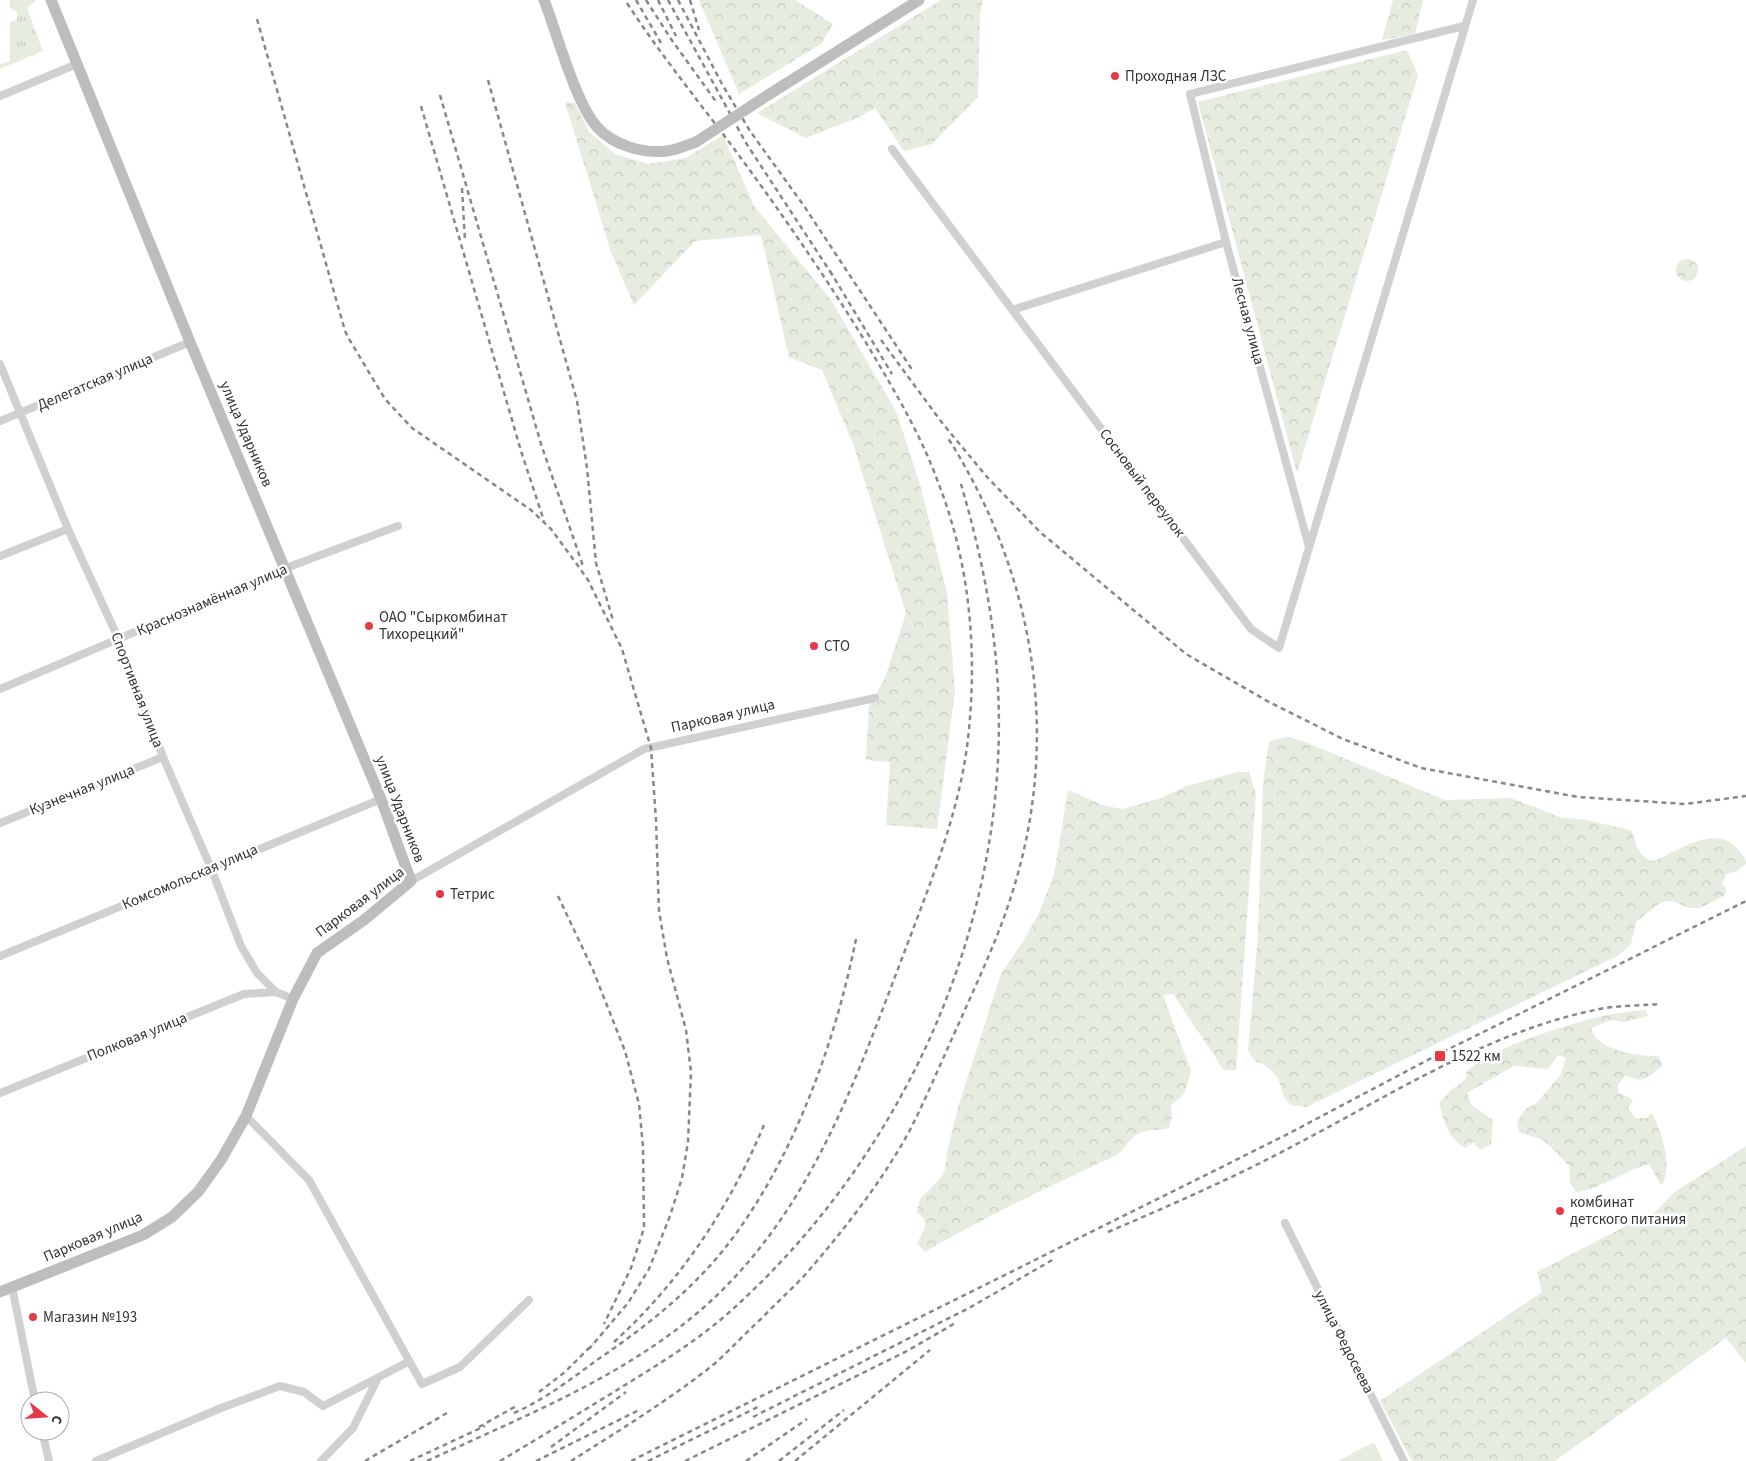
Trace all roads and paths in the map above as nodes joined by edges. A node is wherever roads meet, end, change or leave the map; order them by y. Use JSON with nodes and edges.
{"nodes":[{"id":1,"x":51,"y":0,"type":"edge"},
{"id":2,"x":544,"y":0,"type":"edge"},
{"id":3,"x":919,"y":0,"type":"edge"},
{"id":4,"x":1473,"y":0,"type":"edge"},
{"id":5,"x":1464,"y":26,"type":"junction"},
{"id":6,"x":77,"y":64,"type":"junction"},
{"id":7,"x":0,"y":96,"type":"edge"},
{"id":8,"x":892,"y":149,"type":"dead end"},
{"id":9,"x":1226,"y":242,"type":"junction"},
{"id":10,"x":1012,"y":310,"type":"junction"},
{"id":11,"x":190,"y":342,"type":"junction"},
{"id":12,"x":0,"y":364,"type":"edge"},
{"id":13,"x":20,"y":413,"type":"junction"},
{"id":14,"x":0,"y":421,"type":"edge"},
{"id":15,"x":398,"y":526,"type":"dead end"},
{"id":16,"x":68,"y":529,"type":"junction"},
{"id":17,"x":1309,"y":547,"type":"junction"},
{"id":18,"x":0,"y":556,"type":"edge"},
{"id":19,"x":286,"y":568,"type":"junction"},
{"id":20,"x":119,"y":640,"type":"junction"},
{"id":21,"x":0,"y":689,"type":"edge"},
{"id":22,"x":875,"y":698,"type":"dead end"},
{"id":23,"x":163,"y":757,"type":"junction"},
{"id":24,"x":381,"y":799,"type":"junction"},
{"id":25,"x":0,"y":824,"type":"edge"},
{"id":26,"x":211,"y":868,"type":"junction"},
{"id":27,"x":411,"y":881,"type":"junction"},
{"id":28,"x":0,"y":956,"type":"edge"},
{"id":29,"x":276,"y":992,"type":"junction"},
{"id":30,"x":293,"y":999,"type":"junction"},
{"id":31,"x":0,"y":1093,"type":"edge"},
{"id":32,"x":246,"y":1116,"type":"junction"},
{"id":33,"x":1285,"y":1223,"type":"dead end"},
{"id":34,"x":4,"y":1288,"type":"edge"},
{"id":35,"x":529,"y":1300,"type":"dead end"},
{"id":36,"x":408,"y":1362,"type":"junction"},
{"id":37,"x":378,"y":1378,"type":"junction"},
{"id":38,"x":32,"y":1391,"type":"edge"},
{"id":39,"x":44,"y":1441,"type":"edge"},
{"id":40,"x":49,"y":1461,"type":"edge"},
{"id":41,"x":96,"y":1461,"type":"edge"},
{"id":42,"x":321,"y":1461,"type":"edge"},
{"id":43,"x":1404,"y":1461,"type":"edge"}],
"edges":[{"from":1,"to":6,"type":"main road","name":"улица Ударников"},
{"from":2,"to":3,"type":"main road","bridge":true},
{"from":4,"to":5,"type":"street"},
{"from":5,"to":9,"type":"street","name":"Лесная улица"},
{"from":5,"to":17,"type":"street"},
{"from":6,"to":7,"type":"street"},
{"from":6,"to":11,"type":"main road","name":"улица Ударников"},
{"from":8,"to":10,"type":"street","name":"Сосновый переулок"},
{"from":9,"to":10,"type":"street"},
{"from":9,"to":17,"type":"street","name":"Лесная улица"},
{"from":10,"to":17,"type":"street","name":"Сосновый переулок"},
{"from":11,"to":13,"type":"street","name":"Делегатская улица"},
{"from":11,"to":19,"type":"main road","name":"улица Ударников"},
{"from":12,"to":13,"type":"street","name":"Спортивная улица"},
{"from":13,"to":14,"type":"street","name":"Делегатская улица"},
{"from":13,"to":16,"type":"street","name":"Спортивная улица"},
{"from":15,"to":19,"type":"street","name":"Краснознамённая улица"},
{"from":16,"to":18,"type":"street"},
{"from":16,"to":20,"type":"street","name":"Спортивная улица"},
{"from":19,"to":20,"type":"street","name":"Краснознамённая улица"},
{"from":19,"to":24,"type":"main road","name":"улица Ударников"},
{"from":20,"to":21,"type":"street","name":"Краснознамённая улица"},
{"from":20,"to":23,"type":"street","name":"Спортивная улица"},
{"from":22,"to":27,"type":"street","name":"Парковая улица"},
{"from":23,"to":25,"type":"street","name":"Кузнечная улица"},
{"from":23,"to":26,"type":"street","name":"Спортивная улица"},
{"from":24,"to":26,"type":"street","name":"Комсомольская улица"},
{"from":24,"to":27,"type":"main road","name":"улица Ударников"},
{"from":26,"to":28,"type":"street","name":"Комсомольская улица"},
{"from":26,"to":29,"type":"street","name":"Спортивная улица"},
{"from":27,"to":30,"type":"main road","name":"Парковая улица"},
{"from":29,"to":30,"type":"street","name":"Спортивная улица"},
{"from":29,"to":31,"type":"street","name":"Полковая улица"},
{"from":30,"to":32,"type":"main road","name":"Парковая улица"},
{"from":32,"to":34,"type":"main road","name":"Парковая улица"},
{"from":32,"to":36,"type":"street"},
{"from":33,"to":43,"type":"street","name":"улица Федосеева"},
{"from":34,"to":38,"type":"street"},
{"from":35,"to":36,"type":"street"},
{"from":36,"to":37,"type":"street"},
{"from":37,"to":41,"type":"street"},
{"from":37,"to":42,"type":"street"},
{"from":39,"to":40,"type":"street"}]}
